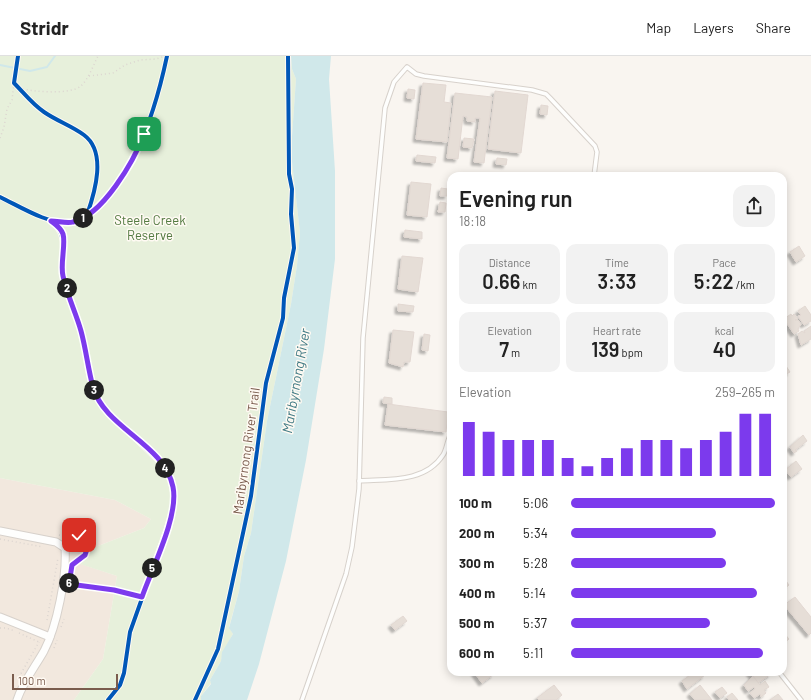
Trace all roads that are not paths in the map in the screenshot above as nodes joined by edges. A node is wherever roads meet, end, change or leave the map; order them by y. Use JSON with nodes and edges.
{"nodes":[{"id":1,"x":594,"y":172,"type":"edge"},
{"id":2,"x":447,"y":443,"type":"edge"},
{"id":3,"x":359,"y":481,"type":"junction"},
{"id":4,"x":0,"y":531,"type":"edge"},
{"id":5,"x":0,"y":617,"type":"edge"},
{"id":6,"x":46,"y":636,"type":"junction"},
{"id":7,"x":782,"y":676,"type":"edge"},
{"id":8,"x":17,"y":700,"type":"edge"},
{"id":9,"x":302,"y":700,"type":"edge"},
{"id":10,"x":801,"y":700,"type":"edge"}],
"edges":[{"from":1,"to":3,"type":"lane"},
{"from":2,"to":3,"type":"lane"},
{"from":3,"to":9,"type":"lane"},
{"from":4,"to":6,"type":"street"},
{"from":5,"to":6,"type":"street"},
{"from":6,"to":8,"type":"street"},
{"from":7,"to":10,"type":"lane"}]}
